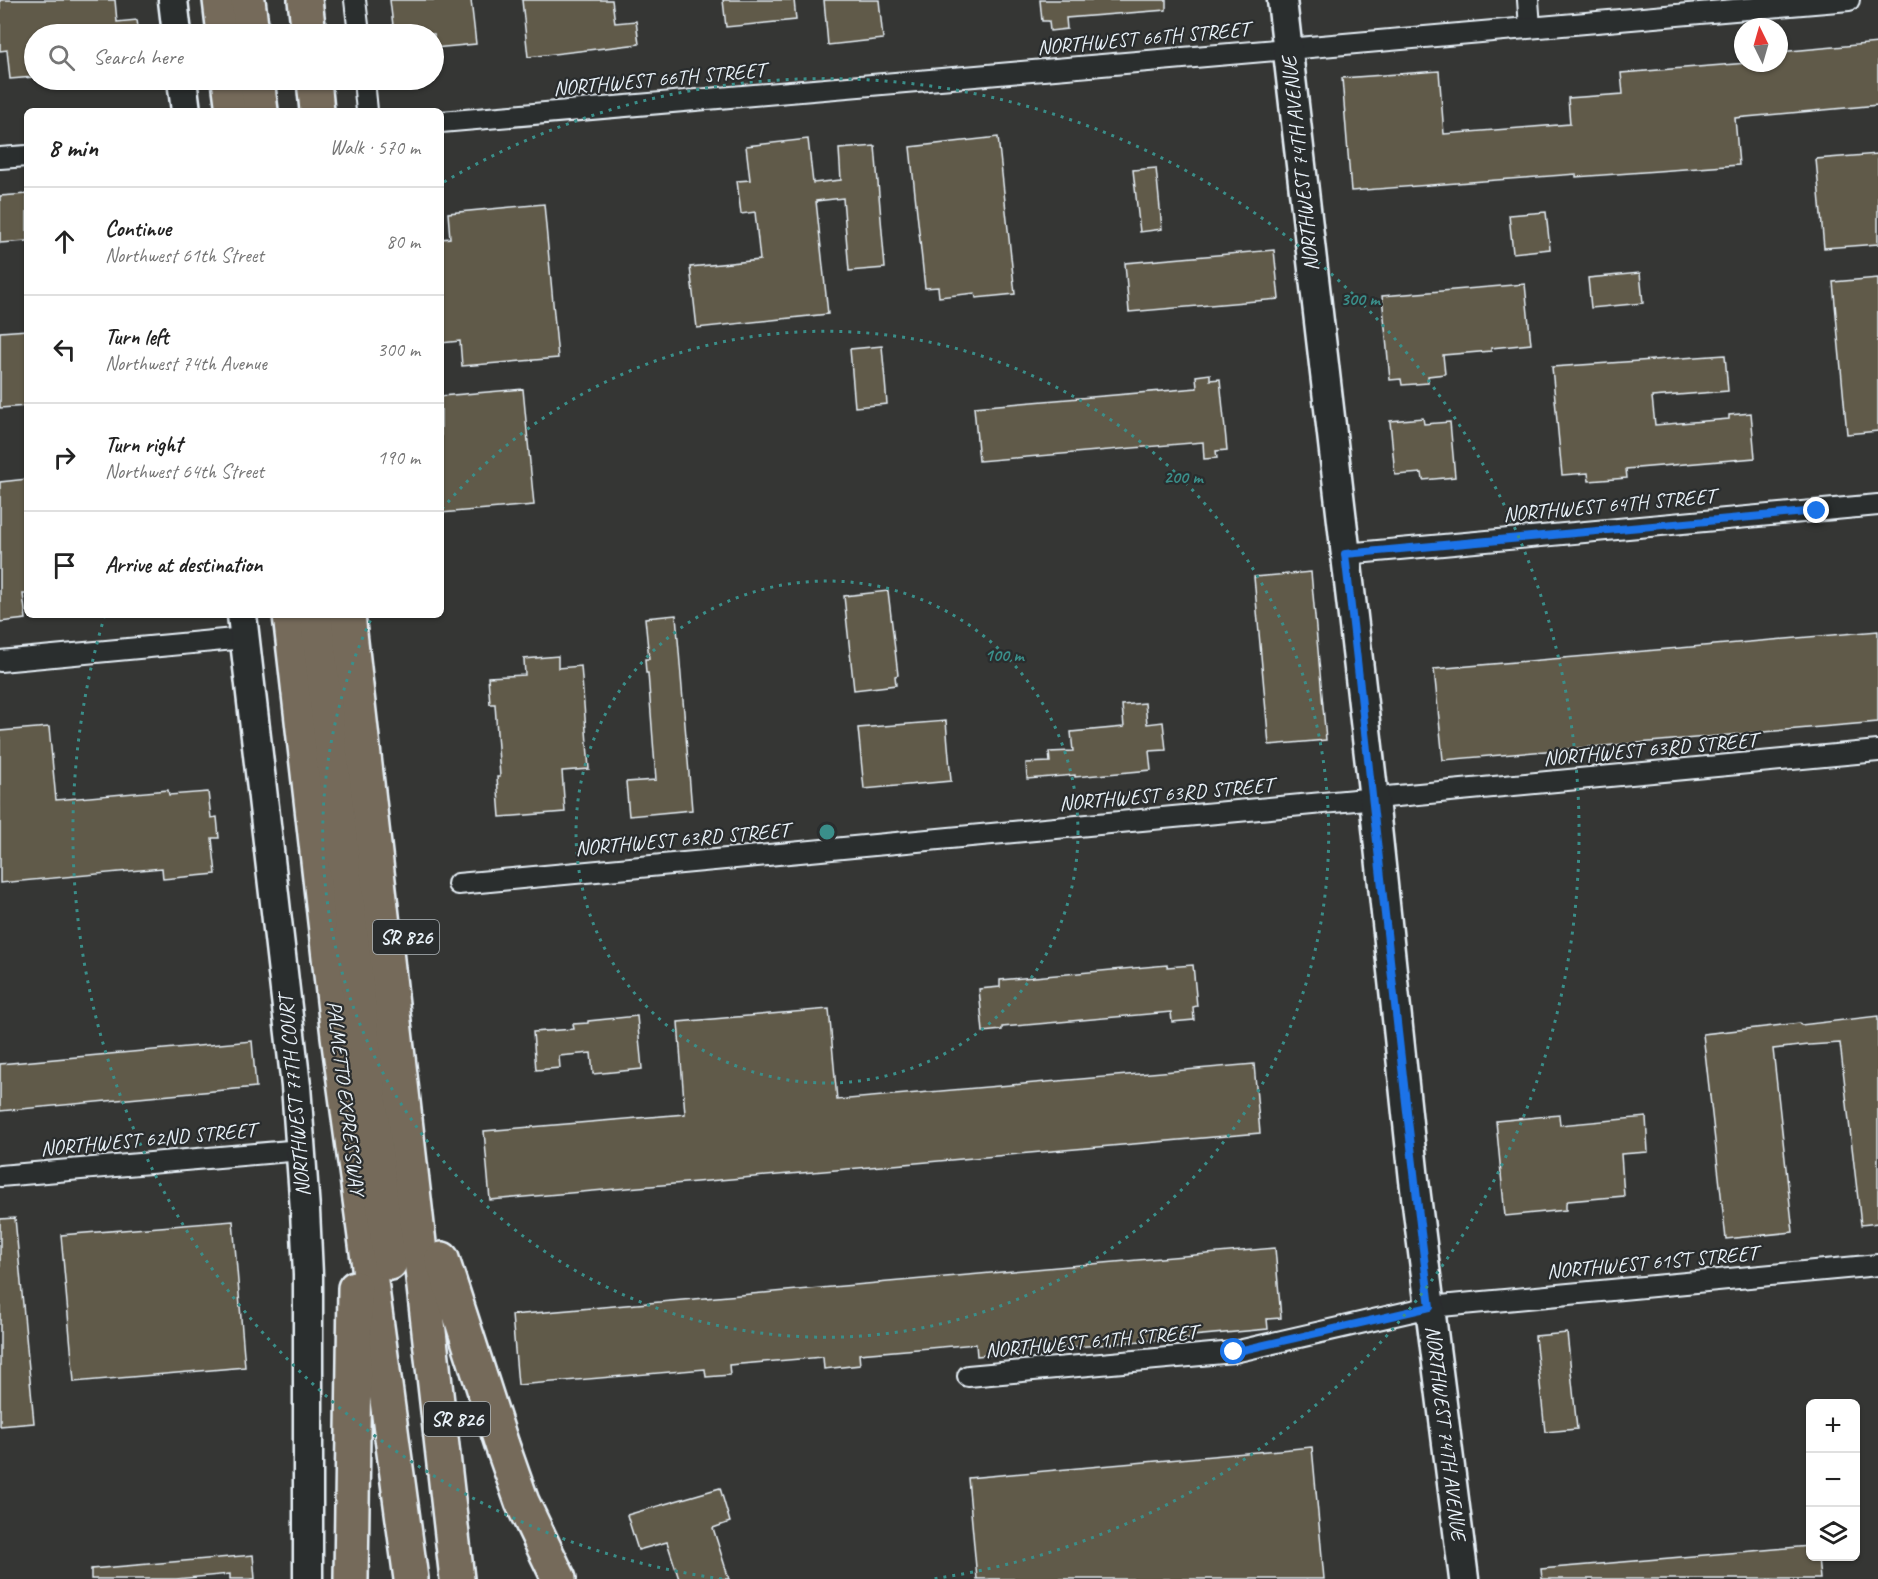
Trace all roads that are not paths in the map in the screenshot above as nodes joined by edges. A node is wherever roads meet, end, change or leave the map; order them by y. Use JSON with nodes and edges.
{"nodes":[{"id":1,"x":173,"y":0,"type":"edge"},
{"id":2,"x":220,"y":0,"type":"edge"},
{"id":3,"x":248,"y":0,"type":"edge"},
{"id":4,"x":283,"y":0,"type":"edge"},
{"id":5,"x":305,"y":0,"type":"edge"},
{"id":6,"x":356,"y":0,"type":"edge"},
{"id":7,"x":1282,"y":0,"type":"edge"},
{"id":8,"x":1528,"y":0,"type":"edge"},
{"id":9,"x":1849,"y":0,"type":"edge"},
{"id":10,"x":176,"y":24,"type":"edge"},
{"id":11,"x":223,"y":24,"type":"edge"},
{"id":12,"x":251,"y":24,"type":"edge"},
{"id":13,"x":286,"y":24,"type":"edge"},
{"id":14,"x":308,"y":24,"type":"edge"},
{"id":15,"x":358,"y":24,"type":"edge"},
{"id":16,"x":1530,"y":27,"type":"junction"},
{"id":17,"x":1287,"y":50,"type":"junction"},
{"id":18,"x":183,"y":90,"type":"edge"},
{"id":19,"x":230,"y":90,"type":"edge"},
{"id":20,"x":258,"y":90,"type":"edge"},
{"id":21,"x":292,"y":90,"type":"edge"},
{"id":22,"x":315,"y":90,"type":"edge"},
{"id":23,"x":365,"y":90,"type":"edge"},
{"id":24,"x":186,"y":108,"type":"edge"},
{"id":25,"x":233,"y":108,"type":"edge"},
{"id":26,"x":261,"y":108,"type":"edge"},
{"id":27,"x":294,"y":108,"type":"edge"},
{"id":28,"x":317,"y":108,"type":"edge"},
{"id":29,"x":368,"y":108,"type":"edge"},
{"id":30,"x":444,"y":122,"type":"edge"},
{"id":31,"x":24,"y":156,"type":"edge"},
{"id":32,"x":0,"y":158,"type":"edge"},
{"id":33,"x":1878,"y":505,"type":"edge"},
{"id":34,"x":1345,"y":554,"type":"junction"},
{"id":35,"x":290,"y":618,"type":"edge"},
{"id":36,"x":317,"y":618,"type":"edge"},
{"id":37,"x":348,"y":618,"type":"edge"},
{"id":38,"x":371,"y":618,"type":"edge"},
{"id":39,"x":243,"y":626,"type":"edge"},
{"id":40,"x":0,"y":661,"type":"edge"},
{"id":41,"x":1878,"y":752,"type":"edge"},
{"id":42,"x":1374,"y":800,"type":"junction"},
{"id":43,"x":458,"y":884,"type":"dead end"},
{"id":44,"x":300,"y":1150,"type":"junction"},
{"id":45,"x":0,"y":1176,"type":"edge"},
{"id":46,"x":357,"y":1182,"type":"junction"},
{"id":47,"x":442,"y":1258,"type":"junction"},
{"id":48,"x":1878,"y":1265,"type":"edge"},
{"id":49,"x":1430,"y":1307,"type":"junction"},
{"id":50,"x":968,"y":1376,"type":"dead end"},
{"id":51,"x":308,"y":1579,"type":"edge"},
{"id":52,"x":351,"y":1579,"type":"edge"},
{"id":53,"x":411,"y":1579,"type":"edge"},
{"id":54,"x":426,"y":1579,"type":"edge"},
{"id":55,"x":458,"y":1579,"type":"edge"},
{"id":56,"x":472,"y":1579,"type":"edge"},
{"id":57,"x":559,"y":1579,"type":"edge"},
{"id":58,"x":1464,"y":1579,"type":"edge"}],
"edges":[{"from":1,"to":10,"type":"street"},
{"from":2,"to":11,"type":"highway"},
{"from":3,"to":12,"type":"highway"},
{"from":4,"to":13,"type":"highway"},
{"from":5,"to":14,"type":"highway"},
{"from":6,"to":15,"type":"street"},
{"from":7,"to":17,"type":"street","name":"NORTHWEST 74TH AVENUE"},
{"from":8,"to":16,"type":"street"},
{"from":9,"to":16,"type":"street","name":"NORTHWEST 66TH STREET"},
{"from":16,"to":17,"type":"street","name":"NORTHWEST 66TH STREET"},
{"from":17,"to":30,"type":"street","name":"NORTHWEST 66TH STREET"},
{"from":17,"to":34,"type":"street","name":"NORTHWEST 74TH AVENUE"},
{"from":18,"to":24,"type":"street"},
{"from":19,"to":25,"type":"highway"},
{"from":20,"to":26,"type":"highway"},
{"from":21,"to":27,"type":"highway"},
{"from":22,"to":28,"type":"highway"},
{"from":23,"to":29,"type":"street"},
{"from":31,"to":32,"type":"street"},
{"from":33,"to":34,"type":"street","name":"NORTHWEST 64TH STREET"},
{"from":34,"to":42,"type":"street","name":"NORTHWEST 74TH AVENUE"},
{"from":35,"to":46,"type":"highway","name":"PALMETTO EXPRESSWAY"},
{"from":36,"to":54,"type":"highway"},
{"from":37,"to":55,"type":"highway"},
{"from":38,"to":47,"type":"highway","number":"SR 826"},
{"from":39,"to":40,"type":"street"},
{"from":39,"to":44,"type":"street","name":"NORTHWEST 77TH COURT"},
{"from":41,"to":42,"type":"street","name":"NORTHWEST 63RD STREET"},
{"from":42,"to":43,"type":"street","name":"NORTHWEST 63RD STREET"},
{"from":42,"to":49,"type":"street","name":"NORTHWEST 74TH AVENUE"},
{"from":44,"to":45,"type":"street","name":"NORTHWEST 62ND STREET"},
{"from":44,"to":51,"type":"street","name":"NORTHWEST 77TH COURT"},
{"from":46,"to":52,"type":"highway"},
{"from":46,"to":53,"type":"highway","name":"PALMETTO EXPRESSWAY"},
{"from":47,"to":56,"type":"highway","number":"SR 826"},
{"from":47,"to":57,"type":"highway"},
{"from":48,"to":49,"type":"street","name":"NORTHWEST 61ST STREET"},
{"from":49,"to":50,"type":"street","name":"NORTHWEST 61TH STREET"},
{"from":49,"to":58,"type":"street","name":"NORTHWEST 74TH AVENUE"}]}
